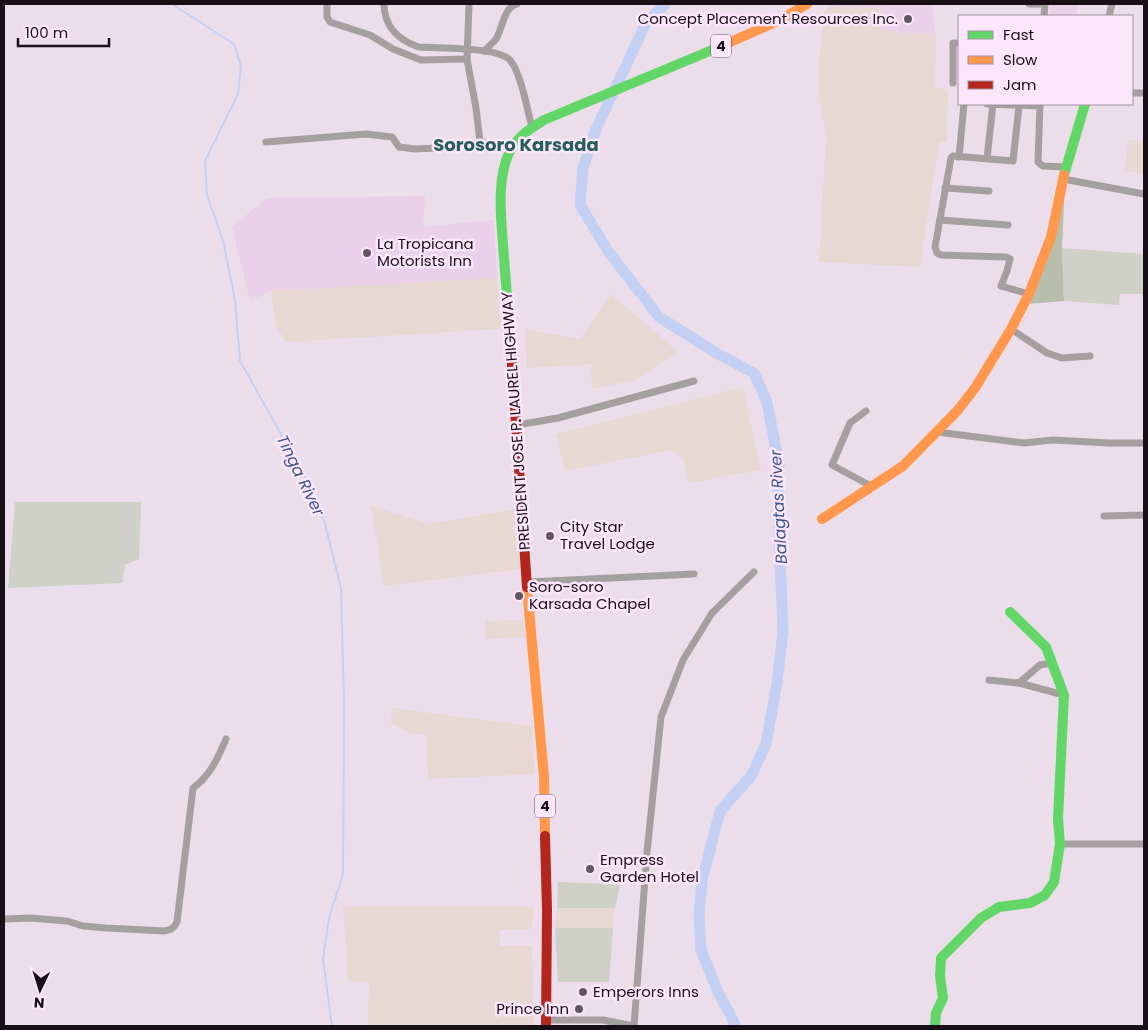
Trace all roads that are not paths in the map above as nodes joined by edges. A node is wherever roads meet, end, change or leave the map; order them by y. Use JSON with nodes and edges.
{"nodes":[{"id":1,"x":327,"y":4,"type":"edge"},
{"id":2,"x":384,"y":4,"type":"edge"},
{"id":3,"x":469,"y":4,"type":"edge"},
{"id":4,"x":517,"y":4,"type":"edge"},
{"id":5,"x":807,"y":4,"type":"edge"},
{"id":6,"x":1029,"y":4,"type":"edge"},
{"id":7,"x":1045,"y":4,"type":"edge"},
{"id":8,"x":958,"y":44,"type":"edge"},
{"id":9,"x":467,"y":50,"type":"junction"},
{"id":10,"x":484,"y":51,"type":"junction"},
{"id":11,"x":467,"y":59,"type":"junction"},
{"id":12,"x":953,"y":83,"type":"dead end"},
{"id":13,"x":964,"y":105,"type":"edge"},
{"id":14,"x":993,"y":105,"type":"edge"},
{"id":15,"x":1006,"y":105,"type":"edge"},
{"id":16,"x":1040,"y":105,"type":"edge"},
{"id":17,"x":1085,"y":105,"type":"edge"},
{"id":18,"x":1018,"y":106,"type":"junction"},
{"id":19,"x":532,"y":126,"type":"junction"},
{"id":20,"x":266,"y":142,"type":"dead end"},
{"id":21,"x":480,"y":142,"type":"junction"},
{"id":22,"x":511,"y":148,"type":"junction"},
{"id":23,"x":959,"y":157,"type":"junction"},
{"id":24,"x":987,"y":158,"type":"junction"},
{"id":25,"x":1066,"y":167,"type":"junction"},
{"id":26,"x":1064,"y":179,"type":"junction"},
{"id":27,"x":945,"y":188,"type":"junction"},
{"id":28,"x":988,"y":191,"type":"dead end"},
{"id":29,"x":1144,"y":194,"type":"edge"},
{"id":30,"x":940,"y":220,"type":"junction"},
{"id":31,"x":1008,"y":225,"type":"dead end"},
{"id":32,"x":1029,"y":294,"type":"junction"},
{"id":33,"x":1011,"y":329,"type":"junction"},
{"id":34,"x":1090,"y":356,"type":"dead end"},
{"id":35,"x":694,"y":381,"type":"dead end"},
{"id":36,"x":866,"y":411,"type":"dead end"},
{"id":37,"x":517,"y":425,"type":"junction"},
{"id":38,"x":937,"y":431,"type":"junction"},
{"id":39,"x":1144,"y":443,"type":"edge"},
{"id":40,"x":871,"y":486,"type":"junction"},
{"id":41,"x":1144,"y":515,"type":"edge"},
{"id":42,"x":1104,"y":516,"type":"dead end"},
{"id":43,"x":822,"y":519,"type":"dead end"},
{"id":44,"x":754,"y":572,"type":"dead end"},
{"id":45,"x":694,"y":574,"type":"dead end"},
{"id":46,"x":528,"y":582,"type":"junction"},
{"id":47,"x":1010,"y":612,"type":"dead end"},
{"id":48,"x":1051,"y":663,"type":"junction"},
{"id":49,"x":989,"y":680,"type":"dead end"},
{"id":50,"x":1018,"y":683,"type":"junction"},
{"id":51,"x":1064,"y":695,"type":"junction"},
{"id":52,"x":226,"y":739,"type":"dead end"},
{"id":53,"x":1060,"y":844,"type":"junction"},
{"id":54,"x":1144,"y":844,"type":"edge"},
{"id":55,"x":4,"y":919,"type":"edge"},
{"id":56,"x":546,"y":1023,"type":"edge"},
{"id":57,"x":634,"y":1026,"type":"edge"},
{"id":58,"x":935,"y":1026,"type":"edge"}],
"edges":[{"from":1,"to":11,"type":"street"},
{"from":2,"to":9,"type":"street"},
{"from":3,"to":9,"type":"street"},
{"from":4,"to":10,"type":"street"},
{"from":5,"to":19,"type":"main road","name":"PRESIDENT JOSE P. LAUREL HIGHWAY","number":"4"},
{"from":6,"to":7,"type":"street"},
{"from":8,"to":12,"type":"street"},
{"from":9,"to":10,"type":"street"},
{"from":9,"to":11,"type":"street"},
{"from":10,"to":19,"type":"street"},
{"from":11,"to":21,"type":"street"},
{"from":13,"to":23,"type":"street"},
{"from":14,"to":24,"type":"street"},
{"from":15,"to":18,"type":"street"},
{"from":16,"to":18,"type":"street"},
{"from":16,"to":25,"type":"street"},
{"from":17,"to":25,"type":"main road"},
{"from":18,"to":24,"type":"street"},
{"from":19,"to":22,"type":"main road","name":"PRESIDENT JOSE P. LAUREL HIGHWAY","number":"4"},
{"from":20,"to":21,"type":"street"},
{"from":21,"to":22,"type":"street"},
{"from":22,"to":37,"type":"main road","name":"PRESIDENT JOSE P. LAUREL HIGHWAY","number":"4"},
{"from":23,"to":24,"type":"street"},
{"from":23,"to":27,"type":"street"},
{"from":25,"to":26,"type":"main road"},
{"from":26,"to":29,"type":"street"},
{"from":26,"to":32,"type":"main road"},
{"from":27,"to":28,"type":"street"},
{"from":27,"to":30,"type":"street"},
{"from":30,"to":31,"type":"street"},
{"from":30,"to":32,"type":"street"},
{"from":32,"to":33,"type":"main road"},
{"from":33,"to":34,"type":"street"},
{"from":33,"to":38,"type":"main road"},
{"from":35,"to":37,"type":"street"},
{"from":36,"to":40,"type":"street"},
{"from":37,"to":46,"type":"main road","name":"PRESIDENT JOSE P. LAUREL HIGHWAY","number":"4"},
{"from":38,"to":39,"type":"street"},
{"from":38,"to":40,"type":"main road"},
{"from":40,"to":43,"type":"main road"},
{"from":41,"to":42,"type":"street"},
{"from":44,"to":57,"type":"street"},
{"from":45,"to":46,"type":"street"},
{"from":46,"to":56,"type":"main road","name":"PRESIDENT JOSE P. LAUREL HIGHWAY","number":"4"},
{"from":47,"to":48,"type":"main road"},
{"from":48,"to":50,"type":"street"},
{"from":48,"to":51,"type":"main road"},
{"from":49,"to":50,"type":"street"},
{"from":50,"to":51,"type":"street"},
{"from":51,"to":53,"type":"main road"},
{"from":52,"to":55,"type":"street"},
{"from":53,"to":54,"type":"street"},
{"from":53,"to":58,"type":"main road"},
{"from":56,"to":57,"type":"street"}]}
